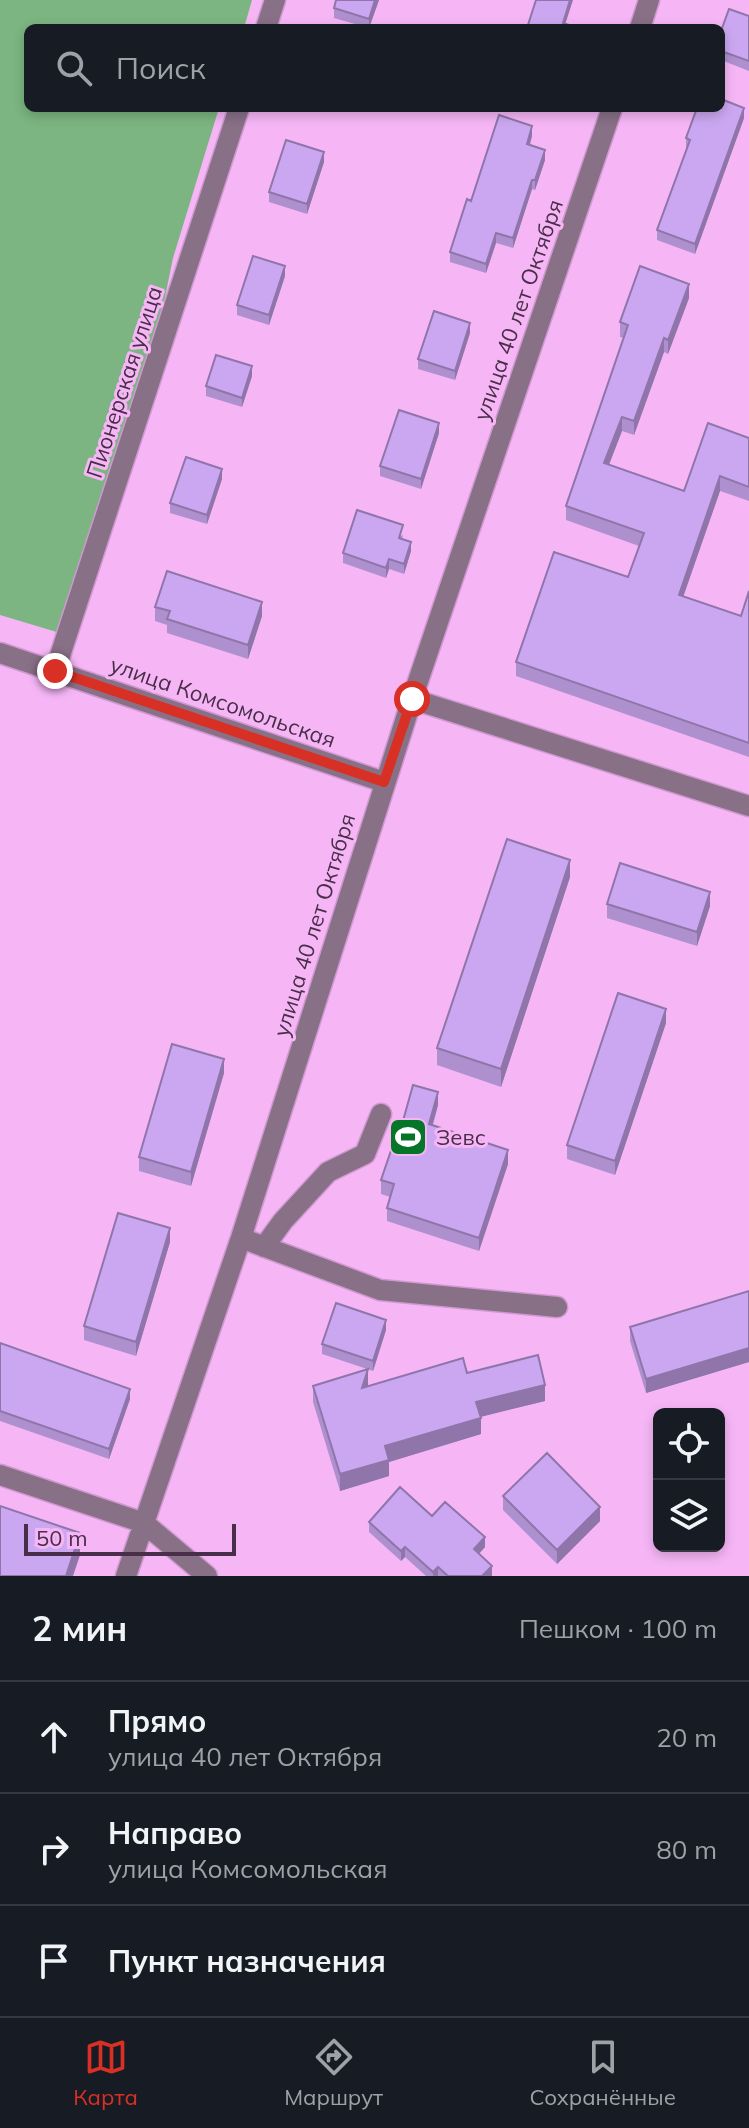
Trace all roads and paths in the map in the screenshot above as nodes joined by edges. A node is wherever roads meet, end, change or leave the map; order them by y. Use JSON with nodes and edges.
{"nodes":[{"id":1,"x":275,"y":0,"type":"edge"},
{"id":2,"x":649,"y":0,"type":"edge"},
{"id":3,"x":267,"y":24,"type":"edge"},
{"id":4,"x":641,"y":24,"type":"edge"},
{"id":5,"x":238,"y":112,"type":"edge"},
{"id":6,"x":611,"y":112,"type":"edge"},
{"id":7,"x":0,"y":653,"type":"edge"},
{"id":8,"x":55,"y":671,"type":"junction"},
{"id":9,"x":412,"y":699,"type":"junction"},
{"id":10,"x":384,"y":782,"type":"junction"},
{"id":11,"x":749,"y":806,"type":"edge"},
{"id":12,"x":381,"y":1114,"type":"dead end"},
{"id":13,"x":241,"y":1238,"type":"junction"},
{"id":14,"x":264,"y":1247,"type":"junction"},
{"id":15,"x":557,"y":1307,"type":"dead end"},
{"id":16,"x":0,"y":1475,"type":"edge"},
{"id":17,"x":144,"y":1523,"type":"junction"},
{"id":18,"x":126,"y":1576,"type":"edge"},
{"id":19,"x":207,"y":1576,"type":"edge"}],
"edges":[{"from":1,"to":3,"type":"street"},
{"from":2,"to":4,"type":"street"},
{"from":5,"to":8,"type":"street","name":"Пионерская улица"},
{"from":6,"to":9,"type":"street","name":"улица 40 лет Октября"},
{"from":7,"to":8,"type":"street","name":"улица Комсомольская"},
{"from":8,"to":10,"type":"street","name":"улица Комсомольская"},
{"from":9,"to":10,"type":"street","name":"улица 40 лет Октября"},
{"from":9,"to":11,"type":"street"},
{"from":10,"to":13,"type":"street","name":"улица 40 лет Октября"},
{"from":12,"to":14,"type":"street"},
{"from":13,"to":14,"type":"street"},
{"from":13,"to":17,"type":"street","name":"улица 40 лет Октября"},
{"from":14,"to":15,"type":"street"},
{"from":16,"to":17,"type":"street"},
{"from":17,"to":18,"type":"street","name":"улица 40 лет Октября"},
{"from":17,"to":19,"type":"street"}]}
